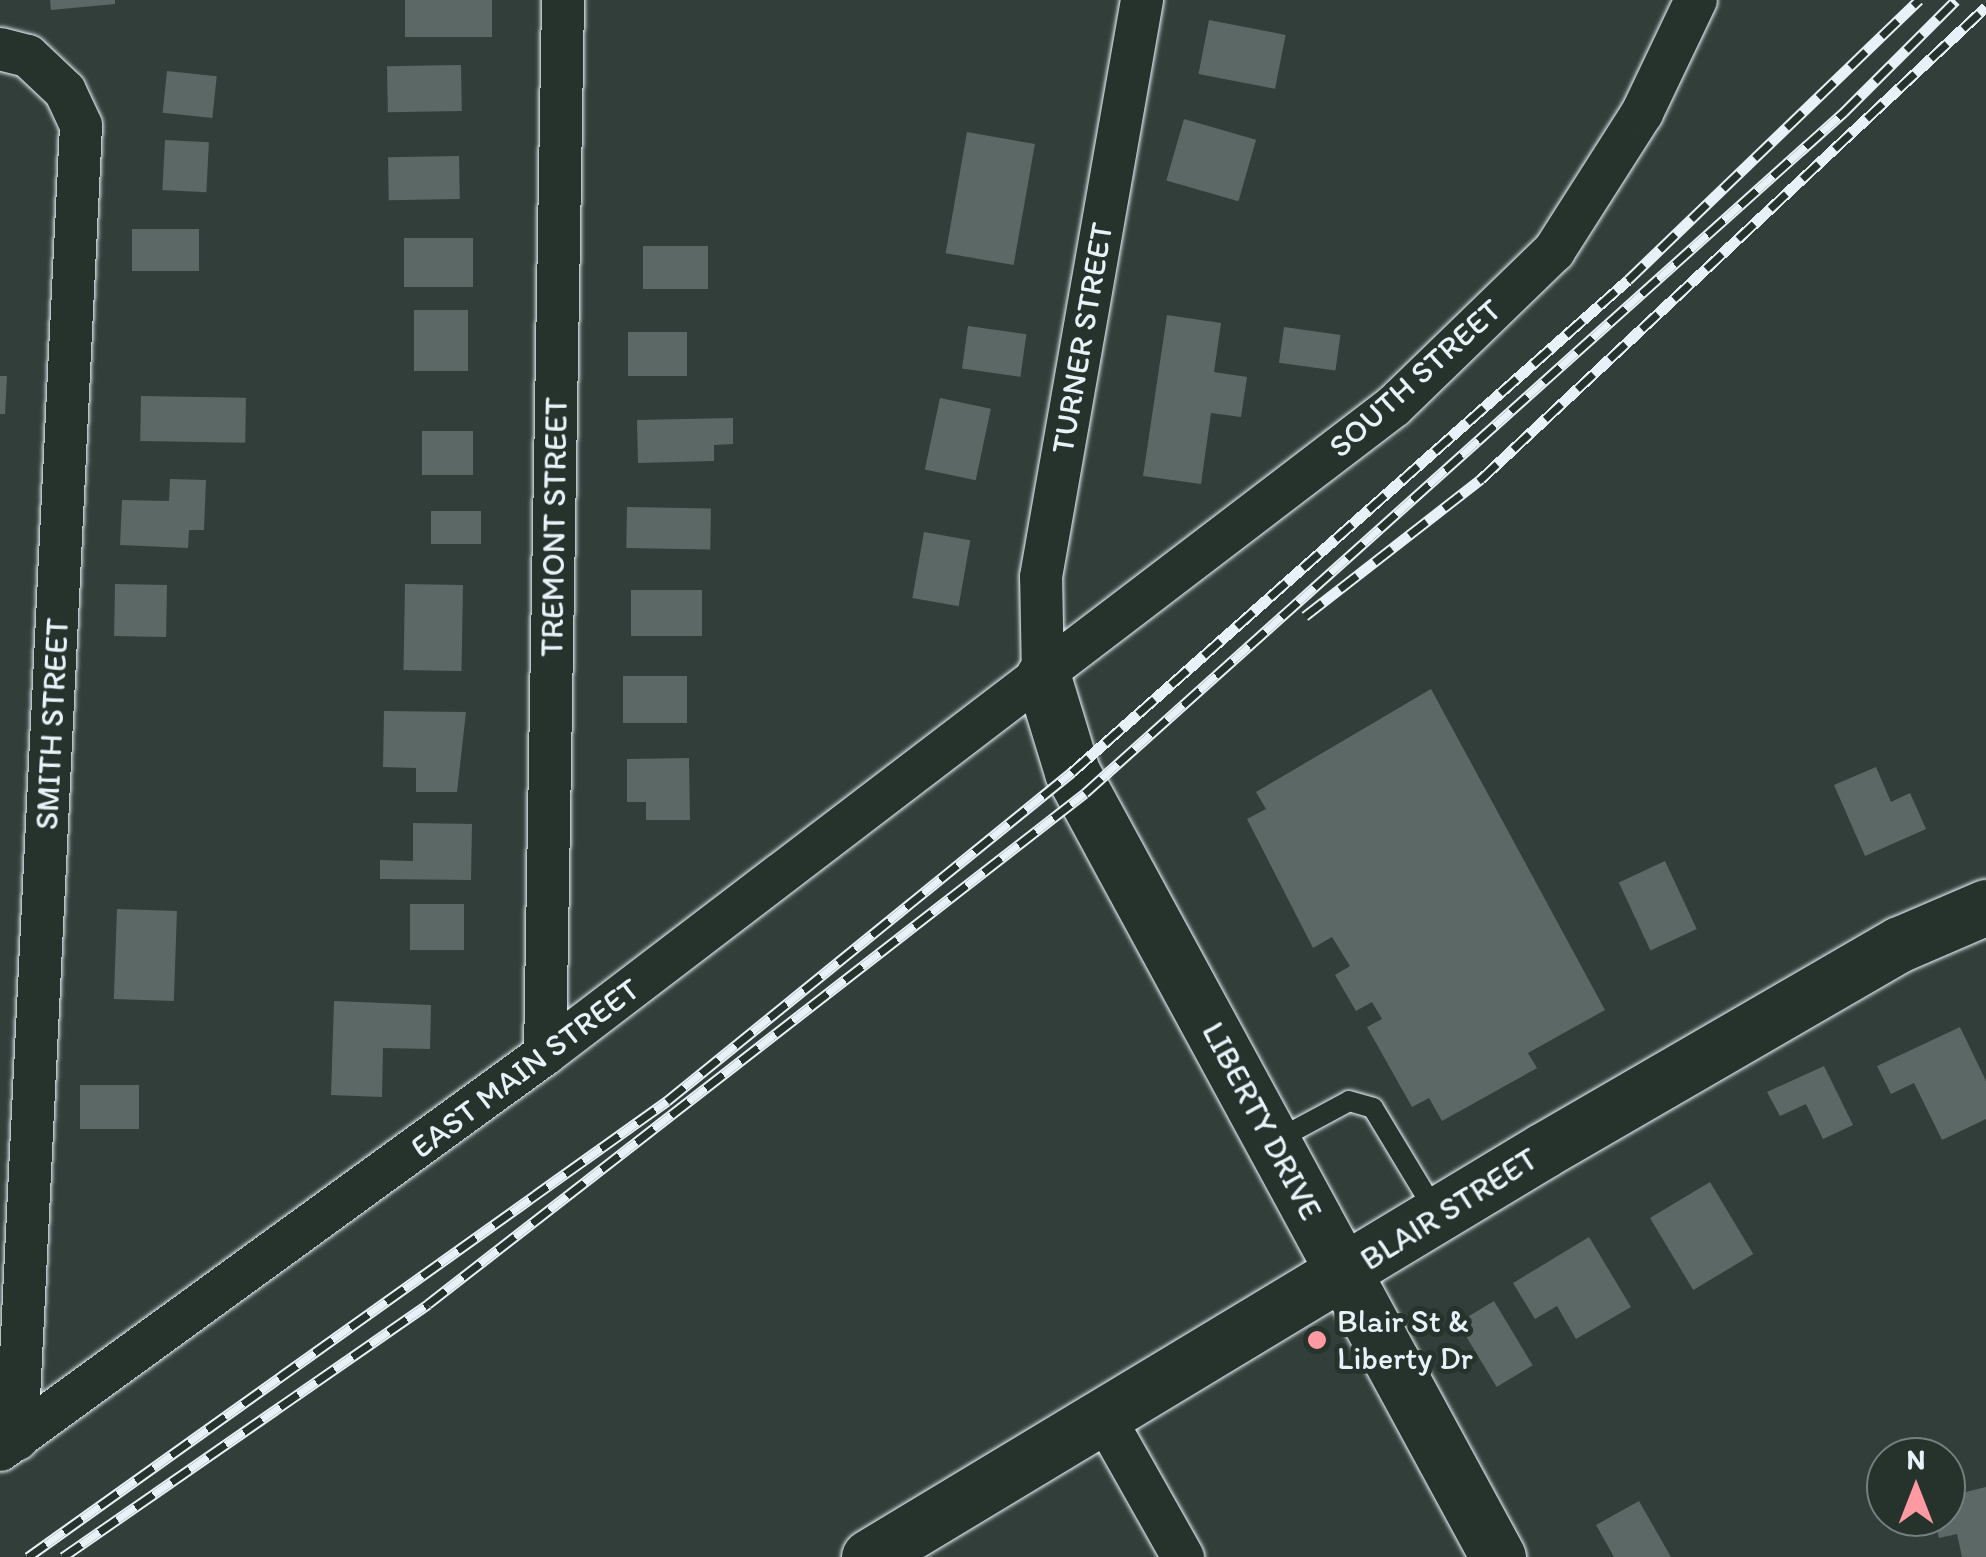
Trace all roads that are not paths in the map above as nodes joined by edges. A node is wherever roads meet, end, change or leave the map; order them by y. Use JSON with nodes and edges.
{"nodes":[{"id":1,"x":562,"y":0,"type":"edge"},
{"id":2,"x":1142,"y":0,"type":"edge"},
{"id":3,"x":1696,"y":0,"type":"edge"},
{"id":4,"x":0,"y":49,"type":"edge"},
{"id":5,"x":1043,"y":677,"type":"junction"},
{"id":6,"x":1986,"y":908,"type":"edge"},
{"id":7,"x":546,"y":1054,"type":"junction"},
{"id":8,"x":1272,"y":1142,"type":"junction"},
{"id":9,"x":14,"y":1210,"type":"edge"},
{"id":10,"x":1438,"y":1216,"type":"junction"},
{"id":11,"x":1342,"y":1276,"type":"junction"},
{"id":12,"x":1104,"y":1418,"type":"junction"},
{"id":13,"x":8,"y":1444,"type":"edge"},
{"id":14,"x":869,"y":1557,"type":"edge"},
{"id":15,"x":1183,"y":1557,"type":"edge"},
{"id":16,"x":1498,"y":1557,"type":"edge"}],
"edges":[{"from":1,"to":7,"type":"street","name":"TREMONT STREET"},
{"from":2,"to":5,"type":"street","name":"TURNER STREET"},
{"from":3,"to":5,"type":"street","name":"SOUTH STREET"},
{"from":4,"to":9,"type":"street","name":"SMITH STREET"},
{"from":5,"to":7,"type":"street","name":"EAST MAIN STREET"},
{"from":5,"to":8,"type":"street","name":"LIBERTY DRIVE"},
{"from":6,"to":10,"type":"street","name":"BLAIR STREET"},
{"from":7,"to":13,"type":"street","name":"EAST MAIN STREET"},
{"from":8,"to":10,"type":"lane"},
{"from":8,"to":11,"type":"street","name":"LIBERTY DRIVE"},
{"from":9,"to":13,"type":"street","name":"SMITH STREET"},
{"from":10,"to":11,"type":"street","name":"BLAIR STREET"},
{"from":11,"to":12,"type":"street","name":"BLAIR STREET"},
{"from":11,"to":16,"type":"street","name":"LIBERTY DRIVE"},
{"from":12,"to":14,"type":"street","name":"BLAIR STREET"},
{"from":12,"to":15,"type":"street"}]}
